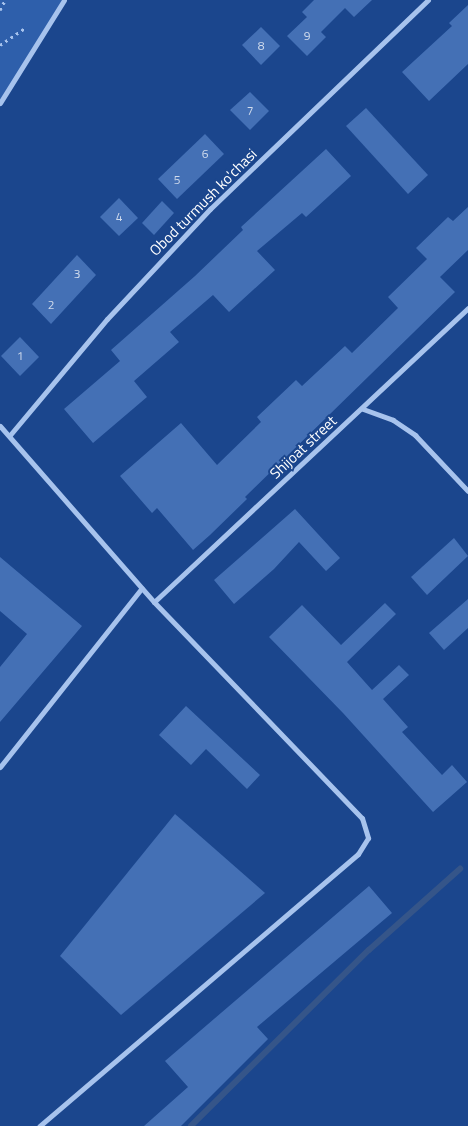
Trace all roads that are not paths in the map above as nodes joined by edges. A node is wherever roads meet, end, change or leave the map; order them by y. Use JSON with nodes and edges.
{"nodes":[{"id":1,"x":64,"y":0,"type":"edge"},
{"id":2,"x":428,"y":0,"type":"edge"},
{"id":3,"x":0,"y":104,"type":"edge"},
{"id":4,"x":468,"y":308,"type":"edge"},
{"id":5,"x":362,"y":409,"type":"junction"},
{"id":6,"x":0,"y":426,"type":"edge"},
{"id":7,"x":10,"y":435,"type":"junction"},
{"id":8,"x":468,"y":491,"type":"edge"},
{"id":9,"x":142,"y":588,"type":"junction"},
{"id":10,"x":154,"y":602,"type":"junction"},
{"id":11,"x":0,"y":767,"type":"edge"},
{"id":12,"x":39,"y":1126,"type":"edge"}],
"edges":[{"from":1,"to":3,"type":"street"},
{"from":2,"to":7,"type":"street","name":"Obod turmush ko'chasi"},
{"from":4,"to":5,"type":"street","name":"Shijoat street"},
{"from":5,"to":8,"type":"street"},
{"from":5,"to":10,"type":"street","name":"Shijoat street"},
{"from":6,"to":7,"type":"street"},
{"from":7,"to":9,"type":"street"},
{"from":9,"to":10,"type":"street"},
{"from":9,"to":11,"type":"street"},
{"from":10,"to":12,"type":"street"}]}
